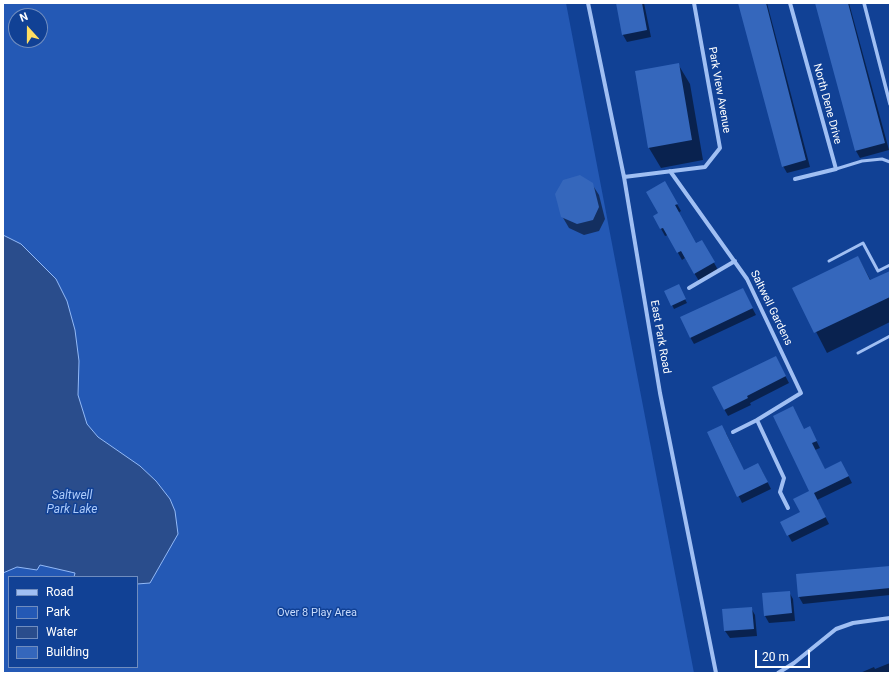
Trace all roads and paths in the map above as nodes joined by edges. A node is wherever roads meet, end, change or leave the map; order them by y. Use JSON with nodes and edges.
{"nodes":[{"id":1,"x":588,"y":3,"type":"edge"},
{"id":2,"x":694,"y":3,"type":"edge"},
{"id":3,"x":790,"y":3,"type":"edge"},
{"id":4,"x":864,"y":3,"type":"edge"},
{"id":5,"x":890,"y":104,"type":"edge"},
{"id":6,"x":890,"y":162,"type":"edge"},
{"id":7,"x":836,"y":169,"type":"junction"},
{"id":8,"x":670,"y":171,"type":"junction"},
{"id":9,"x":624,"y":177,"type":"junction"},
{"id":10,"x":795,"y":180,"type":"dead end"},
{"id":11,"x":736,"y":261,"type":"junction"},
{"id":12,"x":829,"y":261,"type":"dead end"},
{"id":13,"x":890,"y":265,"type":"edge"},
{"id":14,"x":689,"y":288,"type":"dead end"},
{"id":15,"x":890,"y":336,"type":"edge"},
{"id":16,"x":858,"y":354,"type":"dead end"},
{"id":17,"x":757,"y":420,"type":"junction"},
{"id":18,"x":733,"y":432,"type":"dead end"},
{"id":19,"x":788,"y":508,"type":"dead end"},
{"id":20,"x":890,"y":618,"type":"edge"},
{"id":21,"x":716,"y":673,"type":"edge"},
{"id":22,"x":778,"y":673,"type":"edge"}],
"edges":[{"from":1,"to":9,"type":"street","name":"East Park Road"},
{"from":2,"to":8,"type":"street","name":"Park View Avenue"},
{"from":3,"to":7,"type":"street","name":"North Dene Drive"},
{"from":4,"to":5,"type":"street"},
{"from":6,"to":7,"type":"lane"},
{"from":7,"to":10,"type":"street"},
{"from":8,"to":9,"type":"street","name":"Park View Avenue"},
{"from":8,"to":11,"type":"street","name":"Saltwell Gardens"},
{"from":9,"to":21,"type":"street","name":"East Park Road"},
{"from":11,"to":14,"type":"street"},
{"from":11,"to":17,"type":"street","name":"Saltwell Gardens"},
{"from":12,"to":13,"type":"lane"},
{"from":15,"to":16,"type":"lane"},
{"from":17,"to":18,"type":"street","name":"Saltwell Gardens"},
{"from":17,"to":19,"type":"street"},
{"from":20,"to":22,"type":"street"}]}
